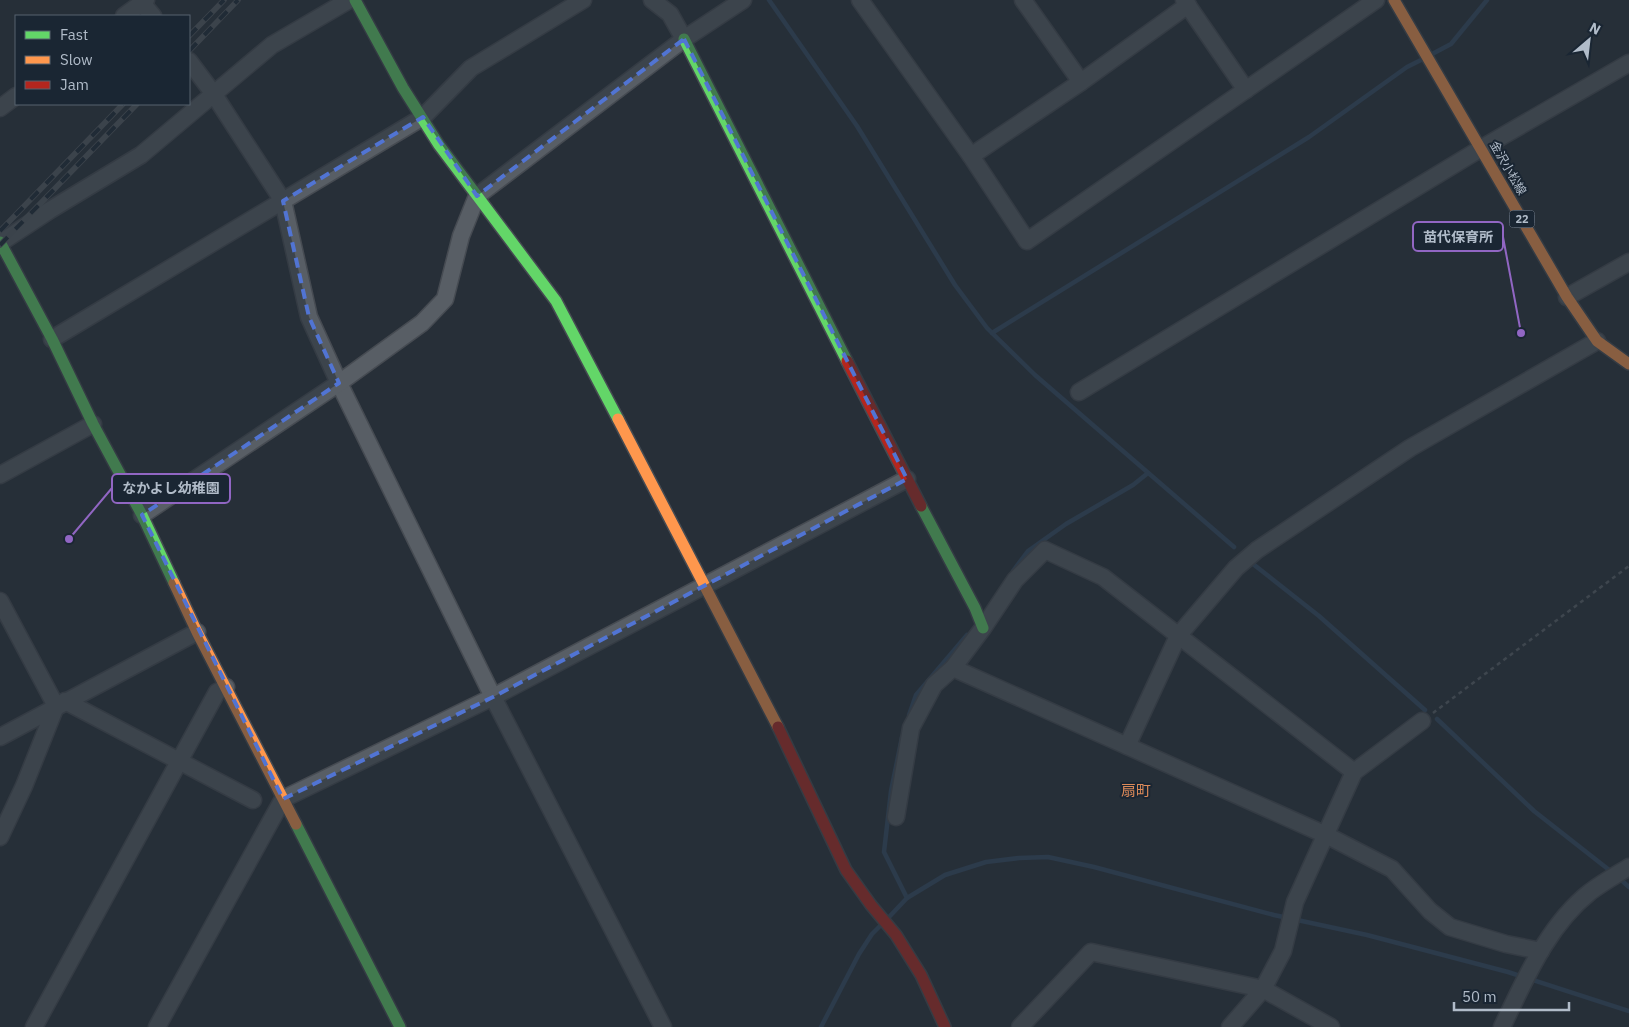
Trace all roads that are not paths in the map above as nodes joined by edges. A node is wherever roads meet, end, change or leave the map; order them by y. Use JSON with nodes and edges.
{"nodes":[{"id":1,"x":349,"y":0,"type":"edge"},
{"id":2,"x":355,"y":0,"type":"edge"},
{"id":3,"x":584,"y":0,"type":"edge"},
{"id":4,"x":652,"y":0,"type":"edge"},
{"id":5,"x":743,"y":0,"type":"edge"},
{"id":6,"x":860,"y":0,"type":"edge"},
{"id":7,"x":1023,"y":0,"type":"edge"},
{"id":8,"x":1376,"y":0,"type":"edge"},
{"id":9,"x":1394,"y":0,"type":"edge"},
{"id":10,"x":144,"y":2,"type":"edge"},
{"id":11,"x":1186,"y":2,"type":"edge"},
{"id":12,"x":125,"y":15,"type":"edge"},
{"id":13,"x":152,"y":15,"type":"edge"},
{"id":14,"x":684,"y":39,"type":"junction"},
{"id":15,"x":190,"y":62,"type":"edge"},
{"id":16,"x":1629,"y":63,"type":"edge"},
{"id":17,"x":1081,"y":82,"type":"junction"},
{"id":18,"x":1246,"y":90,"type":"junction"},
{"id":19,"x":213,"y":93,"type":"junction"},
{"id":20,"x":15,"y":97,"type":"edge"},
{"id":21,"x":0,"y":108,"type":"edge"},
{"id":22,"x":423,"y":117,"type":"junction"},
{"id":23,"x":1480,"y":149,"type":"junction"},
{"id":24,"x":971,"y":156,"type":"junction"},
{"id":25,"x":477,"y":196,"type":"junction"},
{"id":26,"x":283,"y":201,"type":"junction"},
{"id":27,"x":0,"y":242,"type":"edge"},
{"id":28,"x":1629,"y":262,"type":"edge"},
{"id":29,"x":1567,"y":296,"type":"junction"},
{"id":30,"x":52,"y":339,"type":"junction"},
{"id":31,"x":1597,"y":341,"type":"junction"},
{"id":32,"x":1629,"y":364,"type":"edge"},
{"id":33,"x":339,"y":383,"type":"junction"},
{"id":34,"x":1079,"y":392,"type":"dead end"},
{"id":35,"x":93,"y":424,"type":"junction"},
{"id":36,"x":0,"y":475,"type":"edge"},
{"id":37,"x":907,"y":479,"type":"junction"},
{"id":38,"x":142,"y":516,"type":"junction"},
{"id":39,"x":705,"y":586,"type":"junction"},
{"id":40,"x":0,"y":601,"type":"edge"},
{"id":41,"x":983,"y":628,"type":"junction"},
{"id":42,"x":198,"y":632,"type":"junction"},
{"id":43,"x":1178,"y":636,"type":"junction"},
{"id":44,"x":953,"y":668,"type":"junction"},
{"id":45,"x":226,"y":687,"type":"junction"},
{"id":46,"x":493,"y":697,"type":"junction"},
{"id":47,"x":60,"y":703,"type":"junction"},
{"id":48,"x":1422,"y":721,"type":"road end"},
{"id":49,"x":0,"y":737,"type":"edge"},
{"id":50,"x":1126,"y":746,"type":"junction"},
{"id":51,"x":179,"y":761,"type":"junction"},
{"id":52,"x":1354,"y":772,"type":"junction"},
{"id":53,"x":283,"y":799,"type":"junction"},
{"id":54,"x":254,"y":800,"type":"dead end"},
{"id":55,"x":896,"y":816,"type":"dead end"},
{"id":56,"x":1326,"y":835,"type":"junction"},
{"id":57,"x":0,"y":837,"type":"edge"},
{"id":58,"x":1627,"y":868,"type":"edge"},
{"id":59,"x":1538,"y":956,"type":"junction"},
{"id":60,"x":1263,"y":989,"type":"junction"},
{"id":61,"x":34,"y":1027,"type":"edge"},
{"id":62,"x":157,"y":1027,"type":"edge"},
{"id":63,"x":400,"y":1027,"type":"edge"},
{"id":64,"x":663,"y":1027,"type":"edge"},
{"id":65,"x":945,"y":1027,"type":"edge"},
{"id":66,"x":1020,"y":1027,"type":"edge"},
{"id":67,"x":1230,"y":1027,"type":"edge"},
{"id":68,"x":1331,"y":1027,"type":"edge"},
{"id":69,"x":1502,"y":1027,"type":"edge"}],
"edges":[{"from":1,"to":19,"type":"street"},
{"from":2,"to":22,"type":"street"},
{"from":3,"to":22,"type":"street"},
{"from":4,"to":14,"type":"street"},
{"from":5,"to":14,"type":"street"},
{"from":6,"to":24,"type":"street"},
{"from":7,"to":17,"type":"street"},
{"from":8,"to":18,"type":"street"},
{"from":9,"to":23,"type":"street","name":"金沢小松線","number":"22"},
{"from":10,"to":12,"type":"street"},
{"from":10,"to":13,"type":"street"},
{"from":11,"to":17,"type":"street"},
{"from":11,"to":18,"type":"street"},
{"from":14,"to":25,"type":"street"},
{"from":14,"to":37,"type":"street"},
{"from":15,"to":19,"type":"street"},
{"from":16,"to":23,"type":"street"},
{"from":17,"to":24,"type":"street"},
{"from":18,"to":24,"type":"street"},
{"from":19,"to":26,"type":"street"},
{"from":19,"to":27,"type":"street"},
{"from":20,"to":21,"type":"street"},
{"from":22,"to":25,"type":"street"},
{"from":22,"to":26,"type":"street"},
{"from":23,"to":29,"type":"street","name":"金沢小松線","number":"22"},
{"from":23,"to":34,"type":"street"},
{"from":25,"to":33,"type":"street"},
{"from":25,"to":39,"type":"street"},
{"from":26,"to":30,"type":"street"},
{"from":26,"to":33,"type":"street"},
{"from":27,"to":30,"type":"street"},
{"from":28,"to":29,"type":"street"},
{"from":29,"to":31,"type":"street","name":"金沢小松線","number":"22"},
{"from":30,"to":35,"type":"street"},
{"from":31,"to":32,"type":"street","name":"金沢小松線","number":"22"},
{"from":31,"to":43,"type":"street"},
{"from":33,"to":38,"type":"street"},
{"from":33,"to":46,"type":"street"},
{"from":35,"to":36,"type":"street"},
{"from":35,"to":38,"type":"street"},
{"from":37,"to":39,"type":"street"},
{"from":37,"to":41,"type":"street"},
{"from":38,"to":42,"type":"street"},
{"from":39,"to":46,"type":"street"},
{"from":39,"to":65,"type":"street"},
{"from":40,"to":47,"type":"street"},
{"from":41,"to":43,"type":"street"},
{"from":41,"to":44,"type":"street"},
{"from":42,"to":45,"type":"street"},
{"from":42,"to":47,"type":"street"},
{"from":43,"to":50,"type":"street"},
{"from":43,"to":52,"type":"street"},
{"from":44,"to":50,"type":"street"},
{"from":44,"to":55,"type":"street"},
{"from":45,"to":51,"type":"street"},
{"from":45,"to":53,"type":"street"},
{"from":46,"to":53,"type":"street"},
{"from":46,"to":64,"type":"street"},
{"from":47,"to":49,"type":"street"},
{"from":47,"to":51,"type":"street"},
{"from":47,"to":57,"type":"street"},
{"from":48,"to":52,"type":"street"},
{"from":50,"to":56,"type":"street"},
{"from":51,"to":54,"type":"street"},
{"from":51,"to":61,"type":"street"},
{"from":52,"to":56,"type":"street"},
{"from":53,"to":62,"type":"street"},
{"from":53,"to":63,"type":"street"},
{"from":56,"to":59,"type":"street"},
{"from":56,"to":60,"type":"street"},
{"from":58,"to":59,"type":"street"},
{"from":59,"to":69,"type":"street"},
{"from":60,"to":66,"type":"street"},
{"from":60,"to":67,"type":"street"},
{"from":60,"to":68,"type":"street"}]}
